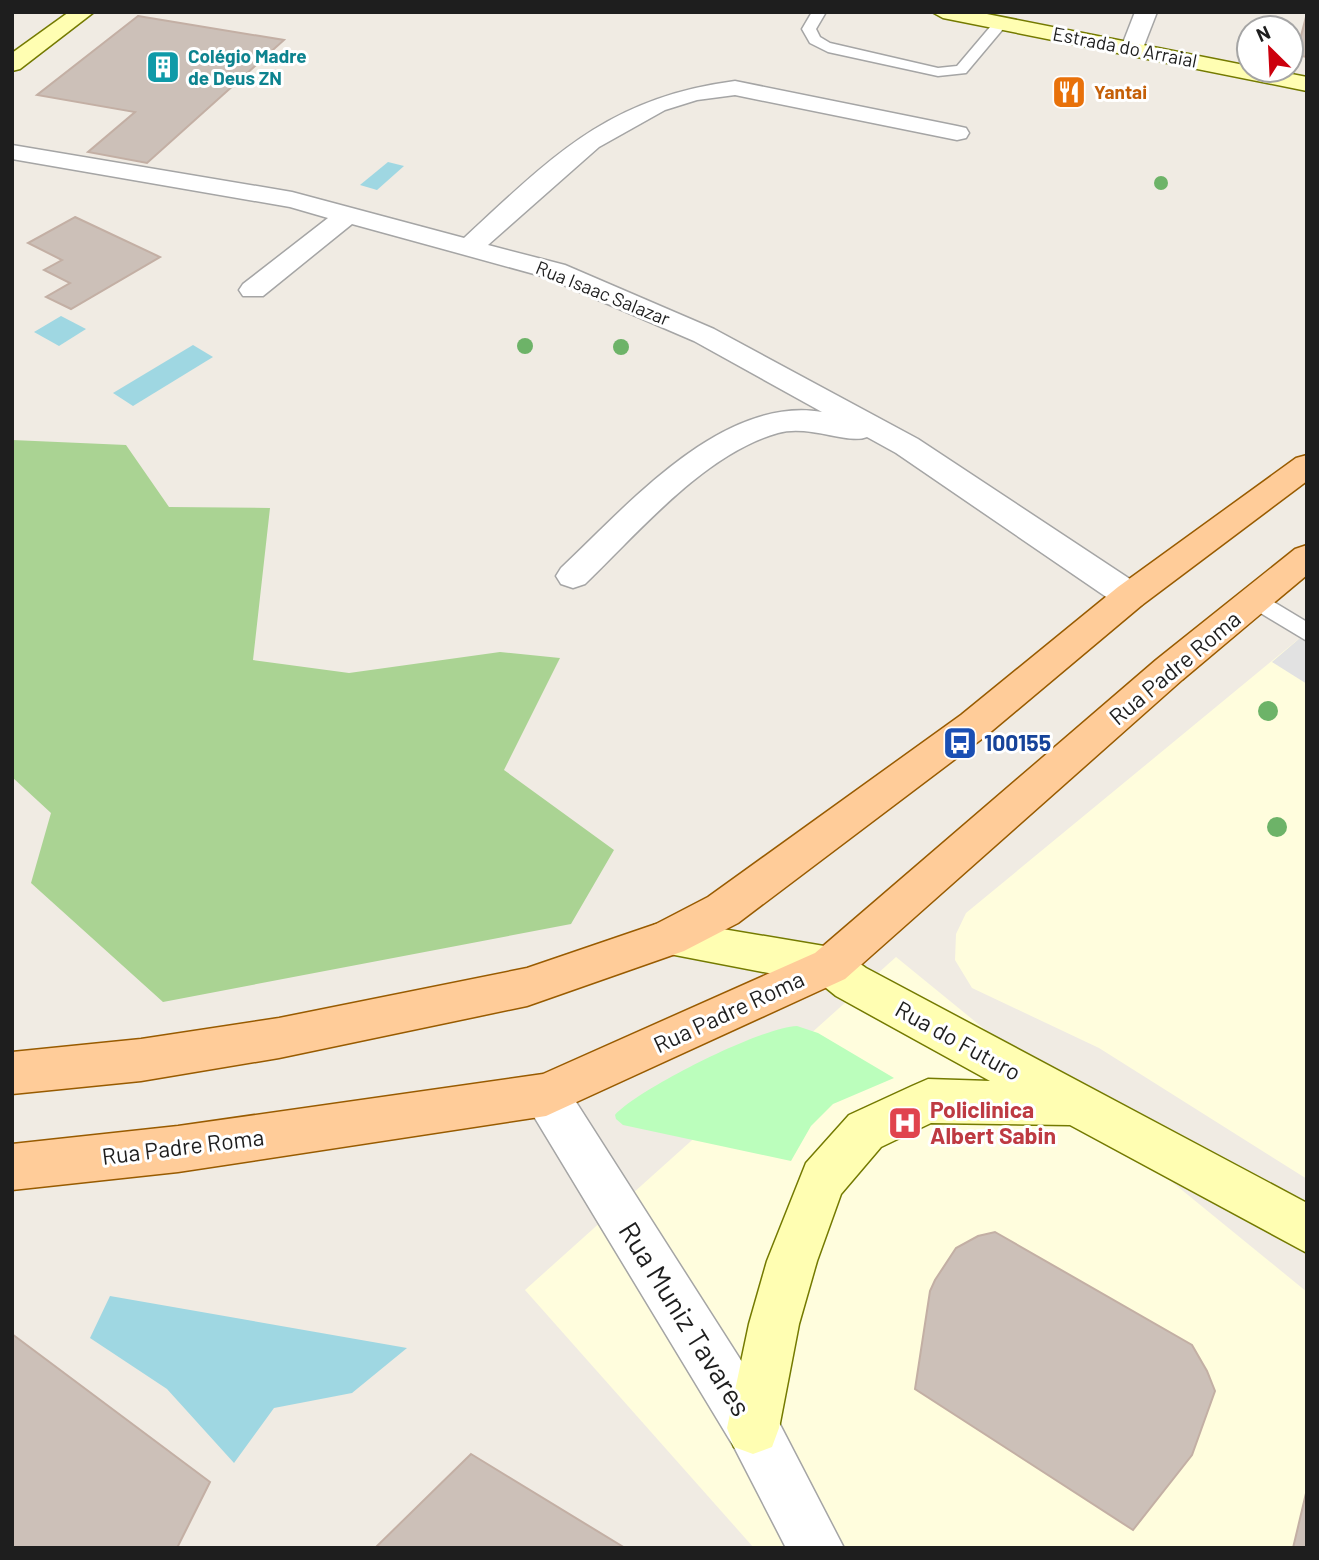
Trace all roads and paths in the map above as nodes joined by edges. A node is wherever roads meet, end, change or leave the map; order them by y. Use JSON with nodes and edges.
{"nodes":[{"id":1,"x":83,"y":12,"type":"edge"},
{"id":2,"x":820,"y":12,"type":"edge"},
{"id":3,"x":943,"y":12,"type":"edge"},
{"id":4,"x":1146,"y":12,"type":"edge"},
{"id":5,"x":1001,"y":23,"type":"junction"},
{"id":6,"x":1132,"y":48,"type":"junction"},
{"id":7,"x":12,"y":64,"type":"edge"},
{"id":8,"x":1307,"y":84,"type":"edge"},
{"id":9,"x":957,"y":133,"type":"dead end"},
{"id":10,"x":12,"y":152,"type":"edge"},
{"id":11,"x":348,"y":215,"type":"junction"},
{"id":12,"x":471,"y":246,"type":"junction"},
{"id":13,"x":253,"y":290,"type":"dead end"},
{"id":14,"x":907,"y":446,"type":"junction"},
{"id":15,"x":1307,"y":465,"type":"edge"},
{"id":16,"x":1307,"y":557,"type":"edge"},
{"id":17,"x":573,"y":576,"type":"dead end"},
{"id":18,"x":1130,"y":596,"type":"junction"},
{"id":19,"x":1257,"y":600,"type":"junction"},
{"id":20,"x":1307,"y":633,"type":"edge"},
{"id":21,"x":669,"y":938,"type":"junction"},
{"id":22,"x":830,"y":966,"type":"junction"},
{"id":23,"x":12,"y":1073,"type":"edge"},
{"id":24,"x":546,"y":1095,"type":"junction"},
{"id":25,"x":1074,"y":1104,"type":"junction"},
{"id":26,"x":12,"y":1167,"type":"edge"},
{"id":27,"x":1307,"y":1229,"type":"edge"},
{"id":28,"x":753,"y":1428,"type":"junction"},
{"id":29,"x":816,"y":1548,"type":"edge"}],
"edges":[{"from":1,"to":7,"type":"street"},
{"from":2,"to":5,"type":"lane"},
{"from":3,"to":5,"type":"street","name":"Estrada do Arraial"},
{"from":4,"to":6,"type":"street"},
{"from":5,"to":6,"type":"street","name":"Estrada do Arraial"},
{"from":6,"to":8,"type":"street","name":"Estrada do Arraial"},
{"from":9,"to":12,"type":"street"},
{"from":10,"to":11,"type":"street","name":"Rua Isaac Salazar"},
{"from":11,"to":12,"type":"street","name":"Rua Isaac Salazar"},
{"from":11,"to":13,"type":"street"},
{"from":12,"to":14,"type":"street","name":"Rua Isaac Salazar"},
{"from":14,"to":17,"type":"street"},
{"from":14,"to":18,"type":"street","name":"Rua Isaac Salazar"},
{"from":15,"to":18,"type":"main road"},
{"from":16,"to":19,"type":"main road","name":"Rua Padre Roma"},
{"from":18,"to":21,"type":"main road"},
{"from":19,"to":20,"type":"lane"},
{"from":19,"to":22,"type":"main road","name":"Rua Padre Roma"},
{"from":21,"to":22,"type":"street","name":"Rua do Futuro"},
{"from":21,"to":23,"type":"main road"},
{"from":22,"to":24,"type":"main road","name":"Rua Padre Roma"},
{"from":22,"to":25,"type":"street","name":"Rua do Futuro"},
{"from":24,"to":26,"type":"main road","name":"Rua Padre Roma"},
{"from":24,"to":28,"type":"street","name":"Rua Muniz Tavares"},
{"from":25,"to":27,"type":"street","name":"Rua do Futuro"},
{"from":25,"to":28,"type":"street"},
{"from":28,"to":29,"type":"street","name":"Rua Muniz Tavares"}]}
